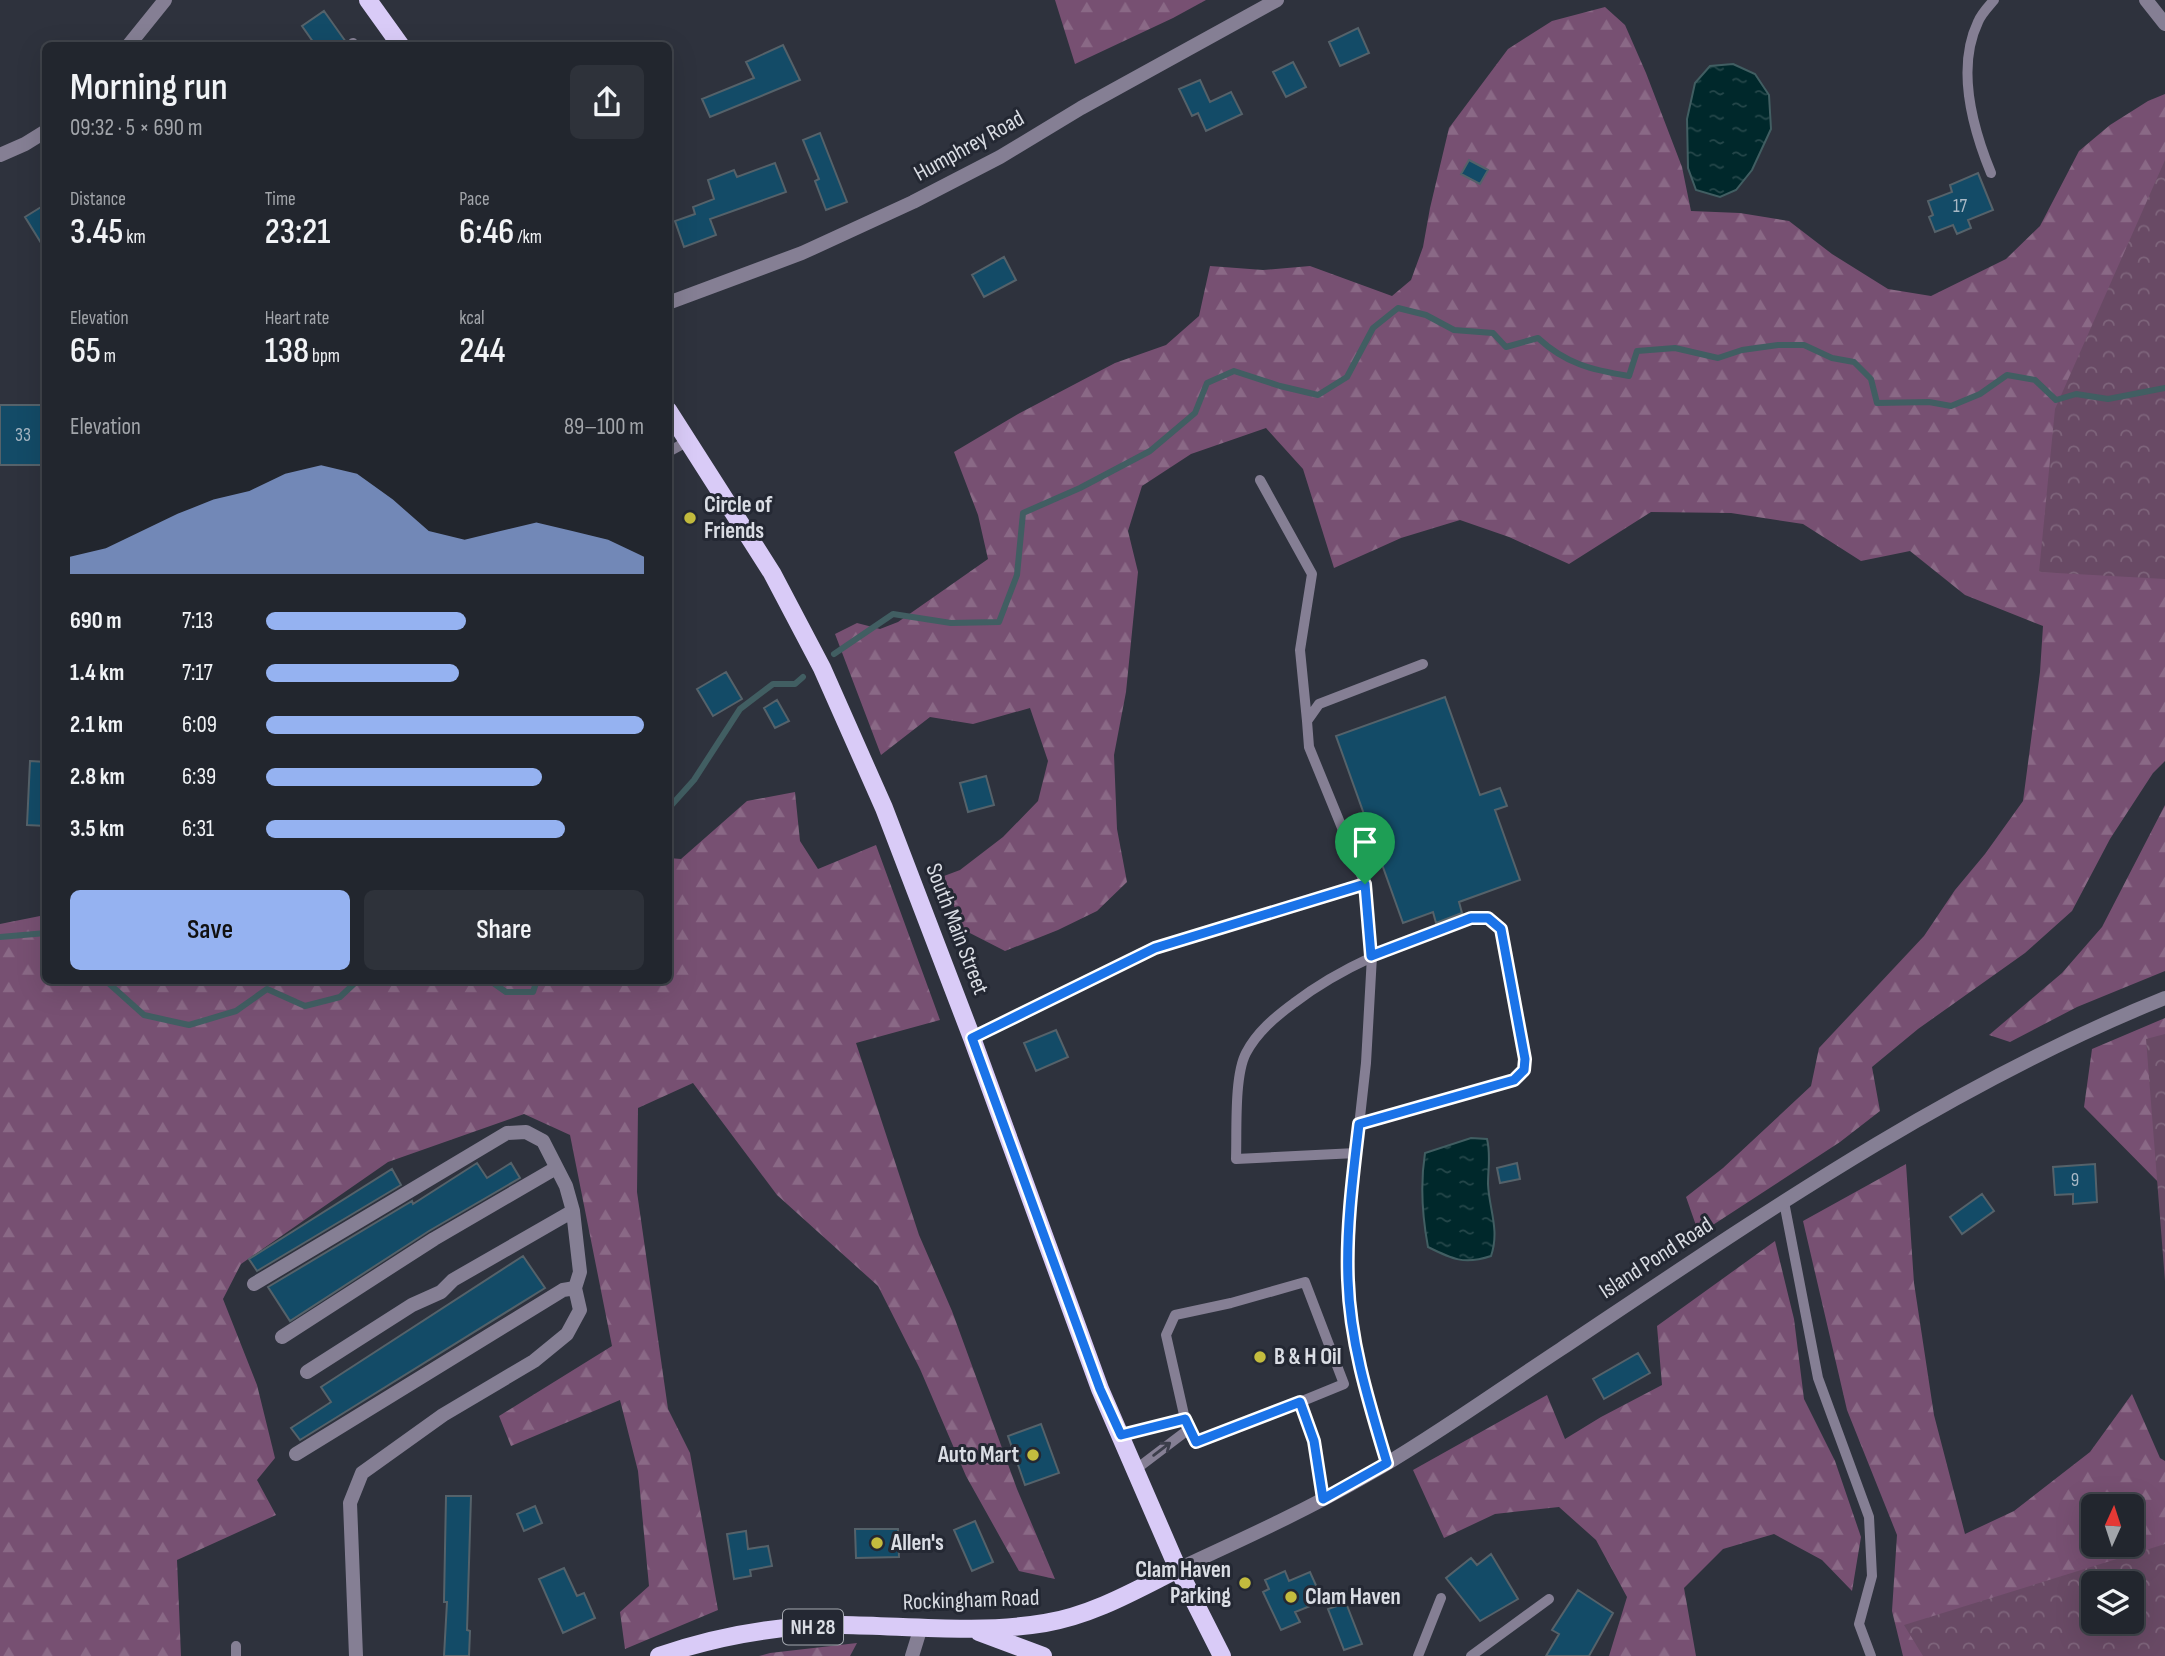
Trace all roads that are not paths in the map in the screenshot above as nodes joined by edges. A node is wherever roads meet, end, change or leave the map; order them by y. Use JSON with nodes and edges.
{"nodes":[{"id":1,"x":165,"y":0,"type":"edge"},
{"id":2,"x":368,"y":0,"type":"edge"},
{"id":3,"x":1277,"y":0,"type":"edge"},
{"id":4,"x":1994,"y":0,"type":"edge"},
{"id":5,"x":2146,"y":0,"type":"edge"},
{"id":6,"x":2165,"y":24,"type":"edge"},
{"id":7,"x":131,"y":42,"type":"edge"},
{"id":8,"x":398,"y":42,"type":"edge"},
{"id":9,"x":42,"y":133,"type":"edge"},
{"id":10,"x":0,"y":155,"type":"edge"},
{"id":11,"x":1991,"y":173,"type":"dead end"},
{"id":12,"x":672,"y":302,"type":"edge"},
{"id":13,"x":672,"y":415,"type":"edge"},
{"id":14,"x":690,"y":440,"type":"junction"},
{"id":15,"x":672,"y":450,"type":"edge"},
{"id":16,"x":1260,"y":480,"type":"dead end"},
{"id":17,"x":1423,"y":664,"type":"dead end"},
{"id":18,"x":1307,"y":721,"type":"junction"},
{"id":19,"x":1365,"y":884,"type":"junction"},
{"id":20,"x":1371,"y":956,"type":"junction"},
{"id":21,"x":2165,"y":998,"type":"edge"},
{"id":22,"x":972,"y":1038,"type":"junction"},
{"id":23,"x":1359,"y":1124,"type":"junction"},
{"id":24,"x":1356,"y":1153,"type":"junction"},
{"id":25,"x":556,"y":1168,"type":"junction"},
{"id":26,"x":1784,"y":1202,"type":"junction"},
{"id":27,"x":573,"y":1211,"type":"junction"},
{"id":28,"x":254,"y":1284,"type":"dead end"},
{"id":29,"x":575,"y":1288,"type":"junction"},
{"id":30,"x":282,"y":1337,"type":"dead end"},
{"id":31,"x":307,"y":1372,"type":"dead end"},
{"id":32,"x":1300,"y":1402,"type":"junction"},
{"id":33,"x":1187,"y":1424,"type":"junction"},
{"id":34,"x":1121,"y":1435,"type":"junction"},
{"id":35,"x":296,"y":1454,"type":"dead end"},
{"id":36,"x":1387,"y":1463,"type":"junction"},
{"id":37,"x":1135,"y":1470,"type":"junction"},
{"id":38,"x":1323,"y":1499,"type":"junction"},
{"id":39,"x":1178,"y":1569,"type":"junction"},
{"id":40,"x":1441,"y":1598,"type":"dead end"},
{"id":41,"x":1549,"y":1598,"type":"dead end"},
{"id":42,"x":921,"y":1627,"type":"junction"},
{"id":43,"x":970,"y":1629,"type":"junction"},
{"id":44,"x":356,"y":1656,"type":"edge"},
{"id":45,"x":659,"y":1656,"type":"edge"},
{"id":46,"x":912,"y":1656,"type":"edge"},
{"id":47,"x":1043,"y":1656,"type":"edge"},
{"id":48,"x":1223,"y":1656,"type":"edge"},
{"id":49,"x":1419,"y":1656,"type":"edge"},
{"id":50,"x":1471,"y":1656,"type":"edge"},
{"id":51,"x":1871,"y":1656,"type":"edge"}],
"edges":[{"from":1,"to":7,"type":"street"},
{"from":2,"to":8,"type":"main road"},
{"from":3,"to":12,"type":"street","name":"Humphrey Road"},
{"from":4,"to":11,"type":"lane"},
{"from":5,"to":6,"type":"street"},
{"from":9,"to":10,"type":"street"},
{"from":13,"to":14,"type":"main road","name":"South Main Street"},
{"from":14,"to":15,"type":"lane"},
{"from":14,"to":22,"type":"main road","name":"South Main Street"},
{"from":16,"to":18,"type":"lane"},
{"from":17,"to":18,"type":"lane"},
{"from":18,"to":19,"type":"lane"},
{"from":19,"to":20,"type":"lane"},
{"from":19,"to":22,"type":"lane"},
{"from":20,"to":23,"type":"lane"},
{"from":20,"to":23,"type":"lane"},
{"from":20,"to":24,"type":"lane"},
{"from":21,"to":26,"type":"street","name":"Island Pond Road"},
{"from":22,"to":34,"type":"main road","name":"South Main Street"},
{"from":23,"to":24,"type":"lane"},
{"from":24,"to":36,"type":"lane"},
{"from":25,"to":27,"type":"street"},
{"from":25,"to":28,"type":"street"},
{"from":25,"to":30,"type":"street"},
{"from":26,"to":36,"type":"street","name":"Island Pond Road"},
{"from":26,"to":51,"type":"lane"},
{"from":27,"to":29,"type":"street"},
{"from":27,"to":31,"type":"street"},
{"from":29,"to":35,"type":"street"},
{"from":29,"to":44,"type":"street"},
{"from":32,"to":33,"type":"lane"},
{"from":32,"to":33,"type":"lane"},
{"from":32,"to":38,"type":"lane"},
{"from":33,"to":34,"type":"lane"},
{"from":37,"to":33,"type":"lane","one_way":true},
{"from":34,"to":37,"type":"main road","name":"South Main Street"},
{"from":36,"to":38,"type":"street","name":"Island Pond Road"},
{"from":37,"to":39,"type":"main road","name":"South Main Street"},
{"from":38,"to":39,"type":"street","name":"Island Pond Road"},
{"from":39,"to":43,"type":"main road","name":"Rockingham Road","number":"NH 28"},
{"from":39,"to":48,"type":"main road"},
{"from":40,"to":49,"type":"lane"},
{"from":41,"to":50,"type":"lane"},
{"from":42,"to":43,"type":"main road","name":"Rockingham Road","number":"NH 28"},
{"from":42,"to":45,"type":"main road","name":"Rockingham Road","number":"NH 28"},
{"from":42,"to":46,"type":"street"},
{"from":43,"to":47,"type":"main road","number":"NH 28"}]}
